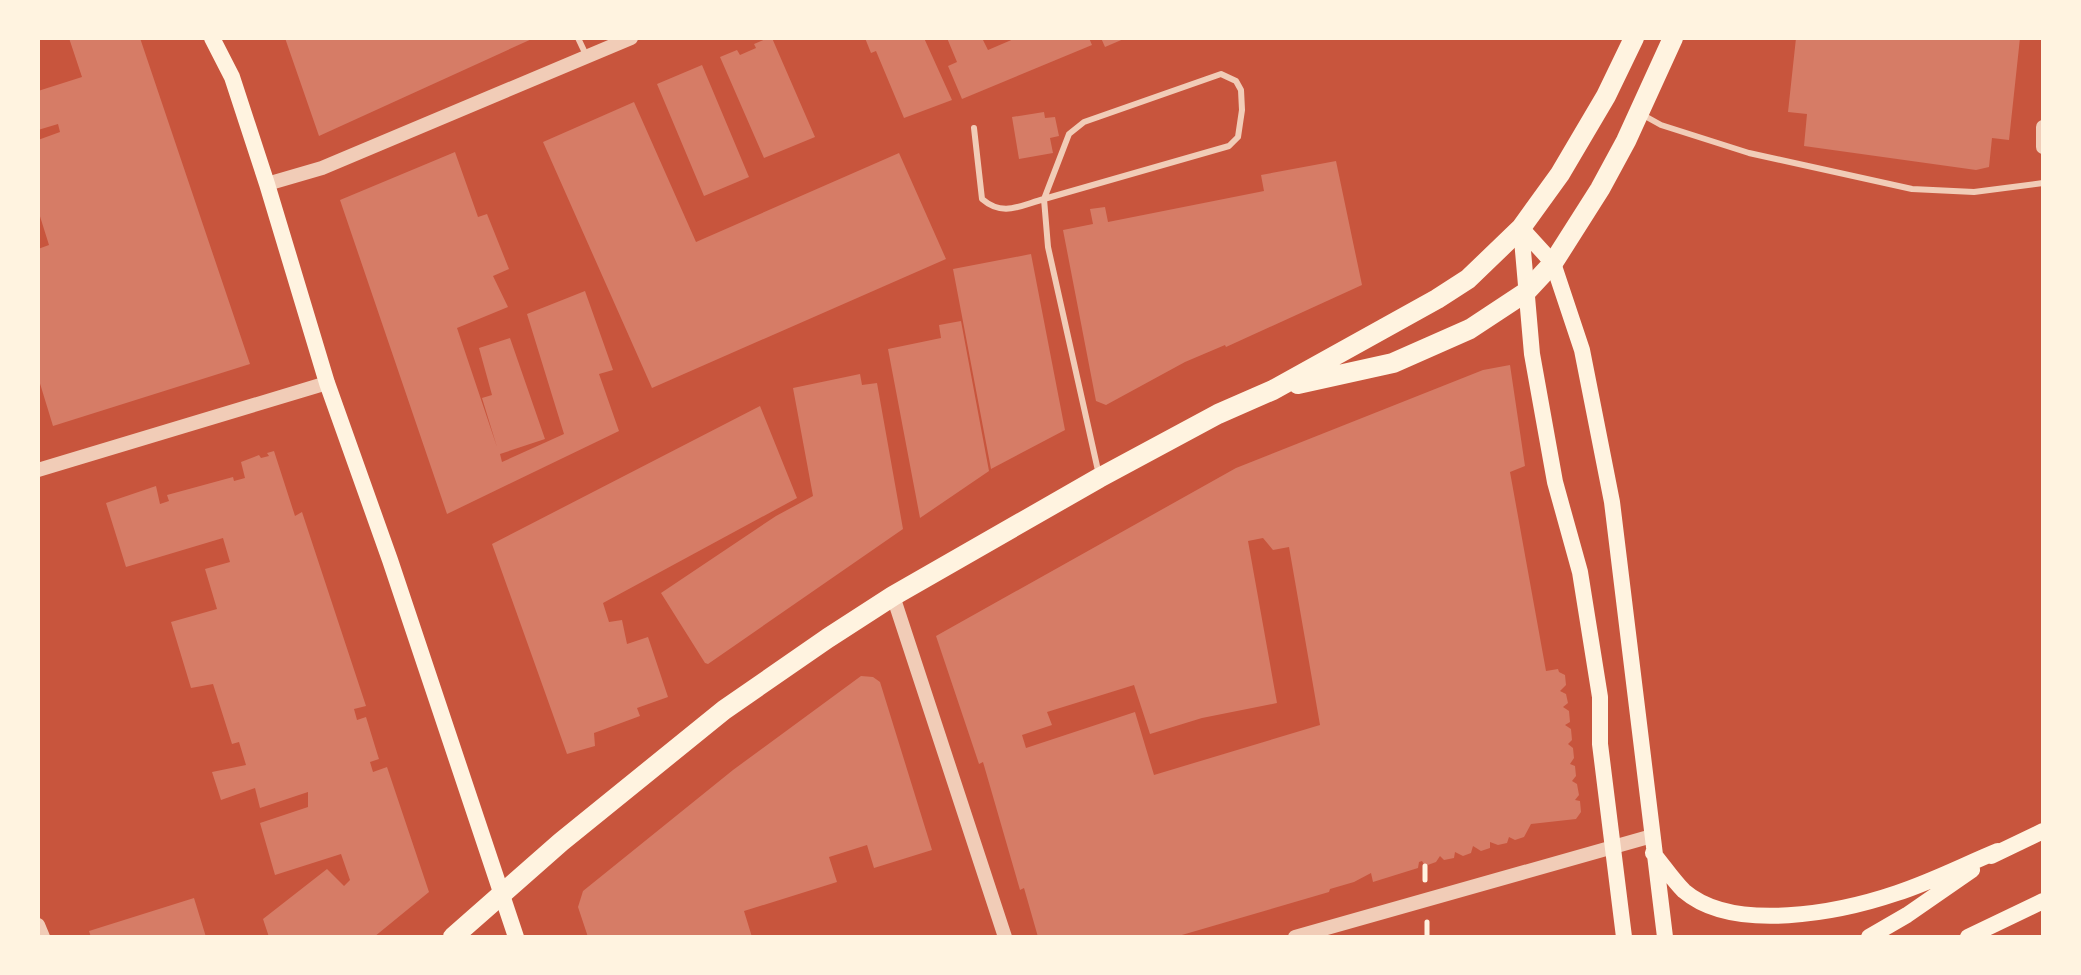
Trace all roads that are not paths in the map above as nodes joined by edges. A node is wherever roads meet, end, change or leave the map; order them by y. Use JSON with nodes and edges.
{"nodes":[{"id":1,"x":212,"y":38,"type":"edge"},
{"id":2,"x":578,"y":38,"type":"edge"},
{"id":3,"x":631,"y":38,"type":"edge"},
{"id":4,"x":1634,"y":38,"type":"edge"},
{"id":5,"x":1673,"y":38,"type":"edge"},
{"id":6,"x":587,"y":57,"type":"junction"},
{"id":7,"x":1640,"y":113,"type":"junction"},
{"id":8,"x":2043,"y":127,"type":"edge"},
{"id":9,"x":974,"y":128,"type":"dead end"},
{"id":10,"x":2043,"y":147,"type":"edge"},
{"id":11,"x":2043,"y":183,"type":"edge"},
{"id":12,"x":267,"y":184,"type":"junction"},
{"id":13,"x":1044,"y":199,"type":"junction"},
{"id":14,"x":1521,"y":228,"type":"junction"},
{"id":15,"x":1553,"y":263,"type":"junction"},
{"id":16,"x":1526,"y":292,"type":"junction"},
{"id":17,"x":327,"y":383,"type":"junction"},
{"id":18,"x":1273,"y":390,"type":"junction"},
{"id":19,"x":38,"y":470,"type":"edge"},
{"id":20,"x":1099,"y":478,"type":"junction"},
{"id":21,"x":893,"y":596,"type":"junction"},
{"id":22,"x":2043,"y":831,"type":"edge"},
{"id":23,"x":1652,"y":836,"type":"junction"},
{"id":24,"x":1613,"y":847,"type":"junction"},
{"id":25,"x":1998,"y":851,"type":"junction"},
{"id":26,"x":1653,"y":853,"type":"junction"},
{"id":27,"x":502,"y":894,"type":"junction"},
{"id":28,"x":2043,"y":901,"type":"edge"},
{"id":29,"x":38,"y":925,"type":"edge"},
{"id":30,"x":43,"y":937,"type":"edge"},
{"id":31,"x":453,"y":937,"type":"edge"},
{"id":32,"x":516,"y":937,"type":"edge"},
{"id":33,"x":1005,"y":937,"type":"edge"},
{"id":34,"x":1295,"y":937,"type":"edge"},
{"id":35,"x":1624,"y":937,"type":"edge"},
{"id":36,"x":1665,"y":937,"type":"edge"},
{"id":37,"x":1869,"y":937,"type":"edge"},
{"id":38,"x":1968,"y":937,"type":"edge"}],
"edges":[{"from":1,"to":12,"type":"main road"},
{"from":2,"to":6,"type":"lane"},
{"from":3,"to":6,"type":"street"},
{"from":4,"to":14,"type":"main road"},
{"from":5,"to":7,"type":"main road"},
{"from":6,"to":12,"type":"street"},
{"from":7,"to":11,"type":"lane"},
{"from":7,"to":15,"type":"main road"},
{"from":8,"to":10,"type":"street"},
{"from":9,"to":13,"type":"lane"},
{"from":12,"to":17,"type":"main road"},
{"from":13,"to":13,"type":"lane"},
{"from":13,"to":20,"type":"lane"},
{"from":14,"to":15,"type":"main road"},
{"from":14,"to":16,"type":"main road"},
{"from":14,"to":18,"type":"main road"},
{"from":15,"to":16,"type":"main road"},
{"from":15,"to":23,"type":"main road"},
{"from":16,"to":18,"type":"main road"},
{"from":16,"to":24,"type":"main road"},
{"from":17,"to":19,"type":"street"},
{"from":17,"to":27,"type":"main road"},
{"from":18,"to":20,"type":"main road"},
{"from":20,"to":21,"type":"main road"},
{"from":21,"to":27,"type":"main road"},
{"from":21,"to":33,"type":"street"},
{"from":22,"to":25,"type":"main road"},
{"from":23,"to":24,"type":"street"},
{"from":23,"to":26,"type":"main road"},
{"from":24,"to":34,"type":"street"},
{"from":24,"to":35,"type":"main road"},
{"from":25,"to":26,"type":"main road"},
{"from":25,"to":37,"type":"main road"},
{"from":26,"to":36,"type":"main road"},
{"from":27,"to":31,"type":"main road"},
{"from":27,"to":32,"type":"main road"},
{"from":28,"to":38,"type":"main road"},
{"from":29,"to":30,"type":"street"}]}
